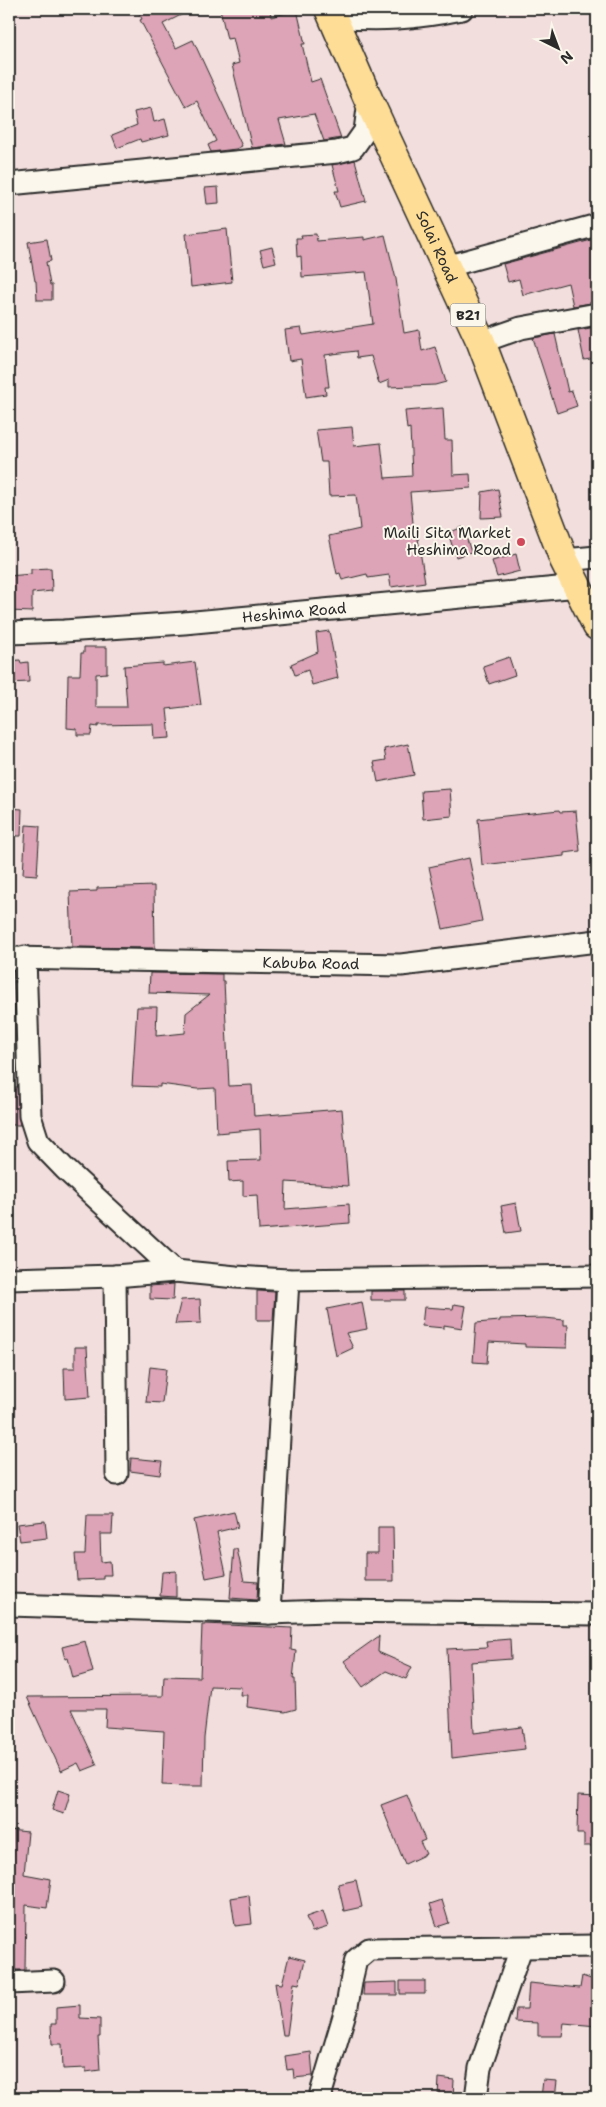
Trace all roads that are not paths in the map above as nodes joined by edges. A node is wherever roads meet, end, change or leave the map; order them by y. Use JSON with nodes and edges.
{"nodes":[{"id":1,"x":462,"y":9,"type":"edge"},
{"id":2,"x":330,"y":12,"type":"edge"},
{"id":3,"x":369,"y":101,"type":"junction"},
{"id":4,"x":9,"y":184,"type":"edge"},
{"id":5,"x":597,"y":225,"type":"edge"},
{"id":6,"x":445,"y":268,"type":"junction"},
{"id":7,"x":597,"y":314,"type":"edge"},
{"id":8,"x":481,"y":342,"type":"junction"},
{"id":9,"x":597,"y":557,"type":"edge"},
{"id":10,"x":564,"y":560,"type":"junction"},
{"id":11,"x":578,"y":586,"type":"junction"},
{"id":12,"x":597,"y":626,"type":"edge"},
{"id":13,"x":9,"y":633,"type":"edge"},
{"id":14,"x":597,"y":941,"type":"edge"},
{"id":15,"x":17,"y":958,"type":"edge"},
{"id":16,"x":175,"y":1271,"type":"junction"},
{"id":17,"x":116,"y":1276,"type":"junction"},
{"id":18,"x":597,"y":1276,"type":"edge"},
{"id":19,"x":9,"y":1279,"type":"edge"},
{"id":20,"x":288,"y":1280,"type":"junction"},
{"id":21,"x":117,"y":1474,"type":"dead end"},
{"id":22,"x":9,"y":1605,"type":"edge"},
{"id":23,"x":269,"y":1613,"type":"junction"},
{"id":24,"x":597,"y":1614,"type":"edge"},
{"id":25,"x":597,"y":1946,"type":"edge"},
{"id":26,"x":521,"y":1948,"type":"junction"},
{"id":27,"x":54,"y":1982,"type":"dead end"},
{"id":28,"x":9,"y":1983,"type":"edge"},
{"id":29,"x":322,"y":2098,"type":"edge"},
{"id":30,"x":476,"y":2098,"type":"edge"}],
"edges":[{"from":1,"to":2,"type":"street"},
{"from":2,"to":3,"type":"highway","name":"Solai Road","number":"B21"},
{"from":3,"to":4,"type":"street"},
{"from":3,"to":6,"type":"highway","name":"Solai Road","number":"B21"},
{"from":5,"to":6,"type":"street"},
{"from":6,"to":8,"type":"highway","name":"Solai Road","number":"B21"},
{"from":7,"to":8,"type":"street"},
{"from":8,"to":10,"type":"highway","name":"Solai Road","number":"B21"},
{"from":9,"to":10,"type":"street"},
{"from":10,"to":11,"type":"highway","name":"Solai Road","number":"B21"},
{"from":11,"to":12,"type":"highway","name":"Solai Road","number":"B21"},
{"from":11,"to":13,"type":"street","name":"Heshima Road"},
{"from":14,"to":15,"type":"street","name":"Kabuba Road"},
{"from":15,"to":16,"type":"street","name":"Kabuba Road"},
{"from":16,"to":17,"type":"street"},
{"from":16,"to":20,"type":"street"},
{"from":17,"to":19,"type":"street"},
{"from":17,"to":21,"type":"street"},
{"from":18,"to":20,"type":"street"},
{"from":20,"to":23,"type":"street"},
{"from":22,"to":23,"type":"street"},
{"from":23,"to":24,"type":"street"},
{"from":25,"to":26,"type":"street"},
{"from":26,"to":29,"type":"street"},
{"from":26,"to":30,"type":"street"},
{"from":27,"to":28,"type":"street"}]}
